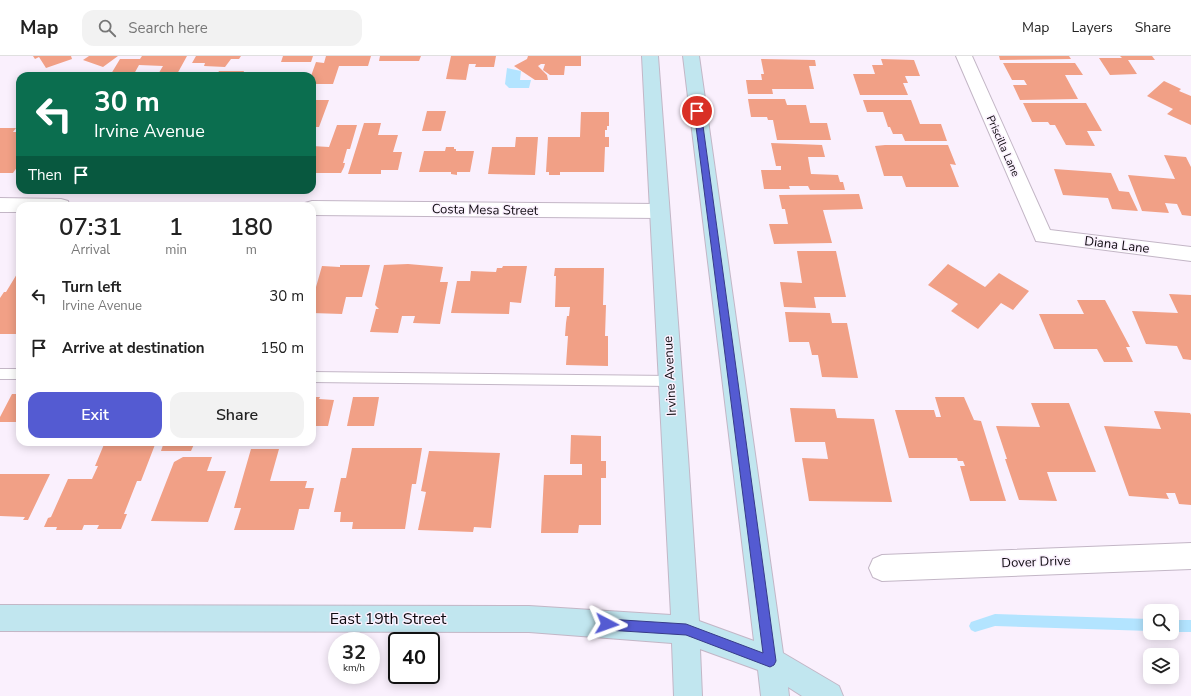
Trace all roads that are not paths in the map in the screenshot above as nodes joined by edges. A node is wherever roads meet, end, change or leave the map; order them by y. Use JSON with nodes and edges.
{"nodes":[{"id":1,"x":650,"y":56,"type":"edge"},
{"id":2,"x":691,"y":56,"type":"edge"},
{"id":3,"x":964,"y":56,"type":"edge"},
{"id":4,"x":0,"y":206,"type":"edge"},
{"id":5,"x":16,"y":206,"type":"edge"},
{"id":6,"x":316,"y":208,"type":"edge"},
{"id":7,"x":659,"y":211,"type":"junction"},
{"id":8,"x":1043,"y":236,"type":"joint"},
{"id":9,"x":1191,"y":254,"type":"edge"},
{"id":10,"x":0,"y":374,"type":"edge"},
{"id":11,"x":16,"y":374,"type":"edge"},
{"id":12,"x":316,"y":377,"type":"edge"},
{"id":13,"x":671,"y":381,"type":"junction"},
{"id":14,"x":1191,"y":556,"type":"edge"},
{"id":15,"x":882,"y":568,"type":"dead end"},
{"id":16,"x":0,"y":618,"type":"edge"},
{"id":17,"x":686,"y":630,"type":"junction"},
{"id":18,"x":770,"y":661,"type":"junction"},
{"id":19,"x":688,"y":696,"type":"edge"},
{"id":20,"x":775,"y":696,"type":"edge"},
{"id":21,"x":829,"y":696,"type":"edge"}],
"edges":[{"from":1,"to":7,"type":"main road","name":"Irvine Avenue"},
{"from":2,"to":18,"type":"main road"},
{"from":3,"to":8,"type":"street","name":"Priscilla Lane"},
{"from":4,"to":5,"type":"street"},
{"from":6,"to":7,"type":"street","name":"Costa Mesa Street"},
{"from":7,"to":13,"type":"main road","name":"Irvine Avenue"},
{"from":8,"to":9,"type":"street","name":"Diana Lane"},
{"from":10,"to":11,"type":"lane"},
{"from":12,"to":13,"type":"lane"},
{"from":13,"to":17,"type":"main road","name":"Irvine Avenue"},
{"from":14,"to":15,"type":"street","name":"Dover Drive"},
{"from":16,"to":17,"type":"main road","name":"East 19th Street"},
{"from":17,"to":18,"type":"main road","name":"East 19th Street"},
{"from":17,"to":19,"type":"main road","name":"Irvine Avenue"},
{"from":18,"to":20,"type":"main road"},
{"from":18,"to":21,"type":"main road"}]}
